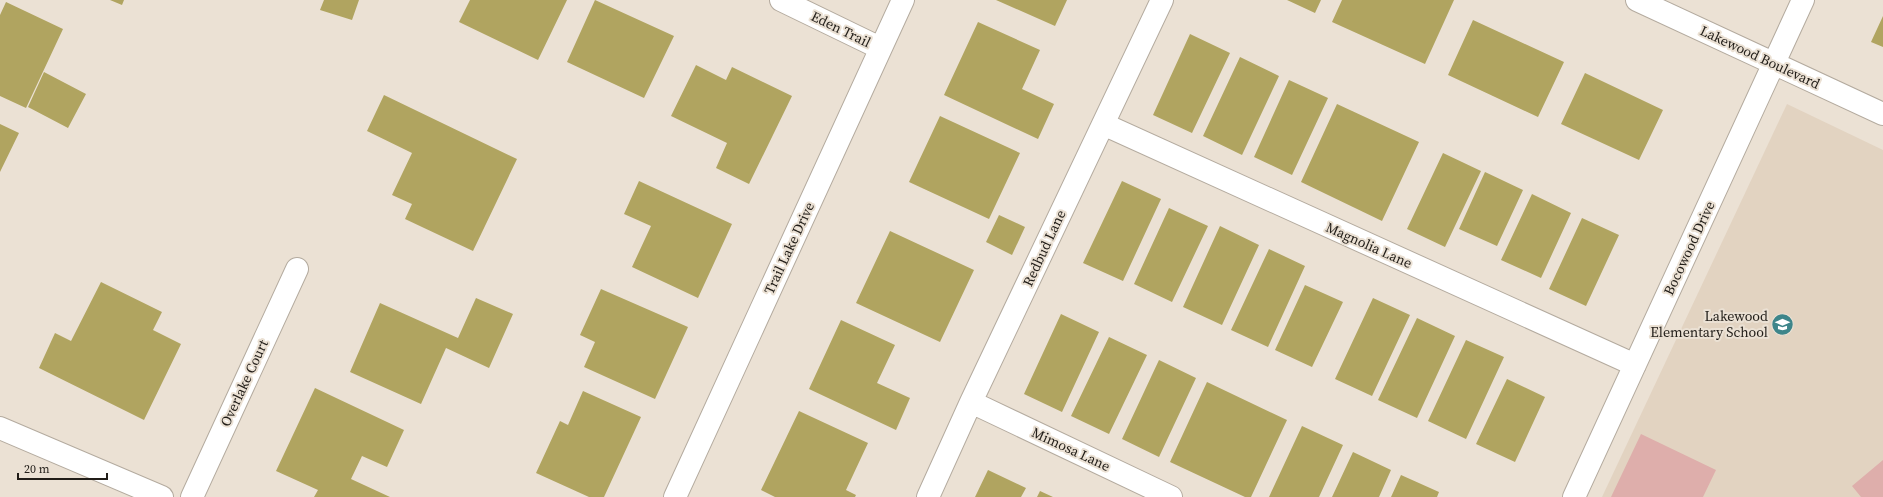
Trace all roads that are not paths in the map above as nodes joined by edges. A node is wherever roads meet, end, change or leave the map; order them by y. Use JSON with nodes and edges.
{"nodes":[{"id":1,"x":781,"y":0,"type":"edge"},
{"id":2,"x":903,"y":0,"type":"edge"},
{"id":3,"x":1162,"y":0,"type":"edge"},
{"id":4,"x":1637,"y":0,"type":"edge"},
{"id":5,"x":1802,"y":0,"type":"edge"},
{"id":6,"x":880,"y":48,"type":"junction"},
{"id":7,"x":1774,"y":63,"type":"junction"},
{"id":8,"x":1883,"y":114,"type":"edge"},
{"id":9,"x":1103,"y":124,"type":"junction"},
{"id":10,"x":297,"y":269,"type":"dead end"},
{"id":11,"x":1635,"y":365,"type":"junction"},
{"id":12,"x":971,"y":402,"type":"junction"},
{"id":13,"x":0,"y":428,"type":"edge"},
{"id":14,"x":162,"y":497,"type":"edge"},
{"id":15,"x":192,"y":497,"type":"edge"},
{"id":16,"x":675,"y":497,"type":"edge"},
{"id":17,"x":928,"y":497,"type":"edge"},
{"id":18,"x":1171,"y":497,"type":"edge"},
{"id":19,"x":1574,"y":497,"type":"edge"}],
"edges":[{"from":1,"to":6,"type":"street","name":"Eden Trail"},
{"from":2,"to":6,"type":"street","name":"Trail Lake Drive"},
{"from":3,"to":9,"type":"street","name":"Redbud Lane"},
{"from":4,"to":7,"type":"street","name":"Lakewood Boulevard"},
{"from":5,"to":7,"type":"street","name":"Bocowood Drive"},
{"from":6,"to":16,"type":"street","name":"Trail Lake Drive"},
{"from":7,"to":8,"type":"street","name":"Lakewood Boulevard"},
{"from":7,"to":11,"type":"street","name":"Bocowood Drive"},
{"from":9,"to":11,"type":"street","name":"Magnolia Lane"},
{"from":9,"to":12,"type":"street","name":"Redbud Lane"},
{"from":10,"to":15,"type":"street","name":"Overlake Court"},
{"from":11,"to":19,"type":"street","name":"Bocowood Drive"},
{"from":12,"to":17,"type":"street","name":"Redbud Lane"},
{"from":12,"to":18,"type":"street","name":"Mimosa Lane"},
{"from":13,"to":14,"type":"street"}]}
